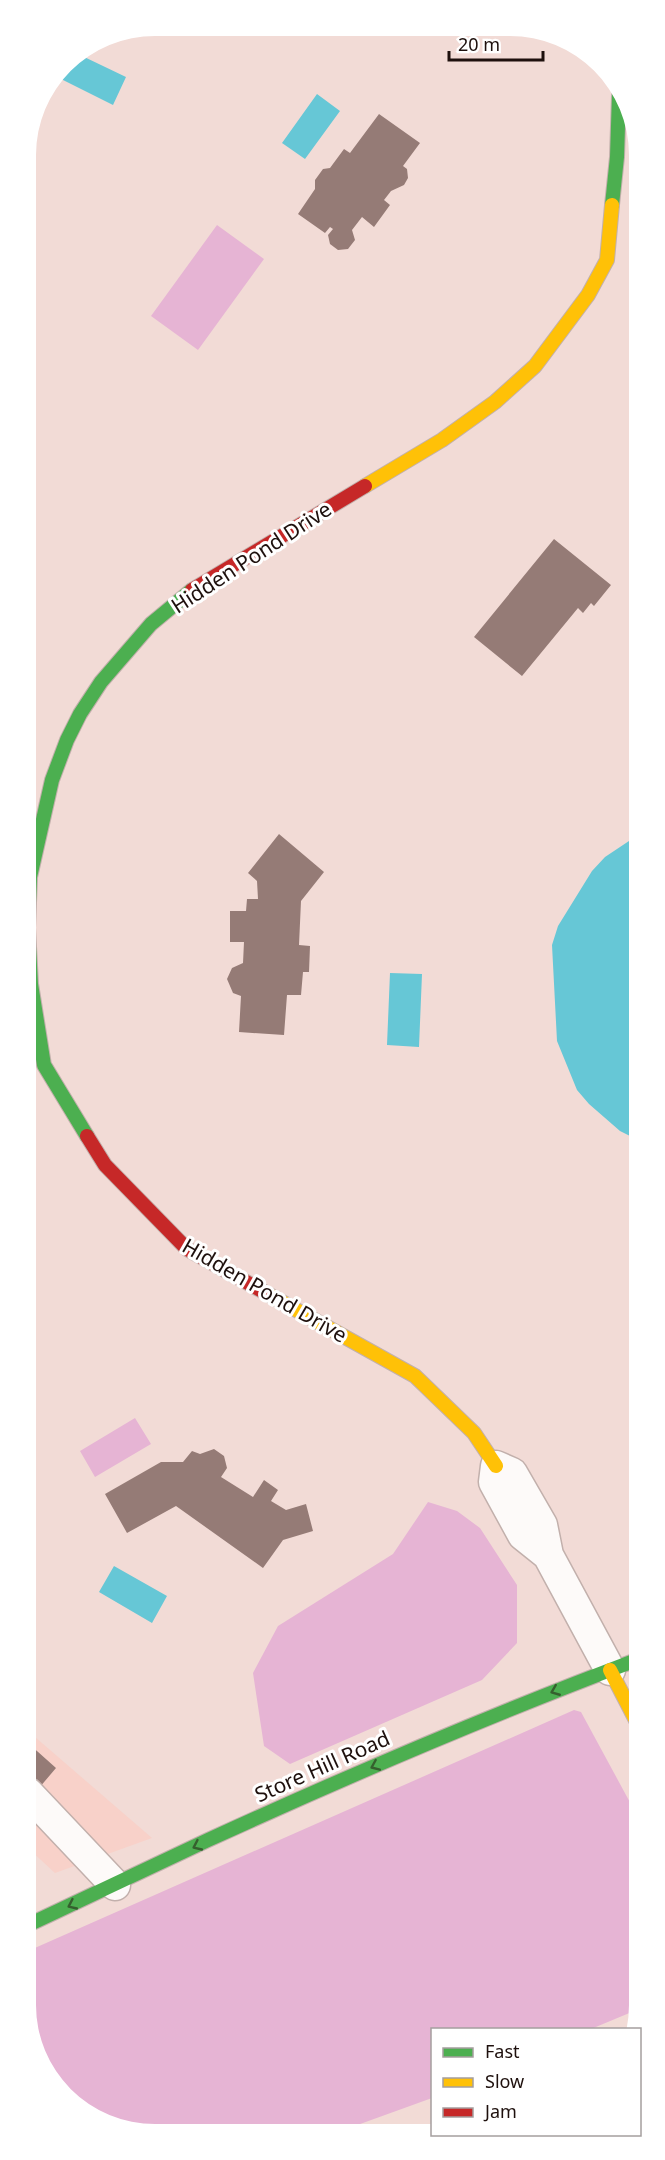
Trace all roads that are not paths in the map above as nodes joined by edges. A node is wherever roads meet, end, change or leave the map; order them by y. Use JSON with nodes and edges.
{"nodes":[{"id":1,"x":619,"y":106,"type":"edge"},
{"id":2,"x":36,"y":845,"type":"edge"},
{"id":3,"x":36,"y":1019,"type":"edge"},
{"id":4,"x":496,"y":1466,"type":"joint"},
{"id":5,"x":629,"y":1663,"type":"edge"},
{"id":6,"x":610,"y":1670,"type":"junction"},
{"id":7,"x":629,"y":1707,"type":"edge"},
{"id":8,"x":36,"y":1801,"type":"edge"},
{"id":9,"x":115,"y":1884,"type":"junction"},
{"id":10,"x":36,"y":1921,"type":"edge"}],
"edges":[{"from":1,"to":2,"type":"street","name":"Hidden Pond Drive"},
{"from":3,"to":4,"type":"street","name":"Hidden Pond Drive"},
{"from":4,"to":6,"type":"street","name":"Hidden Pond Drive"},
{"from":5,"to":6,"type":"street","name":"Store Hill Road"},
{"from":6,"to":7,"type":"street"},
{"from":6,"to":9,"type":"street","name":"Store Hill Road","one_way":true},
{"from":8,"to":9,"type":"street"},
{"from":9,"to":10,"type":"street","name":"Store Hill Road","one_way":true}]}
